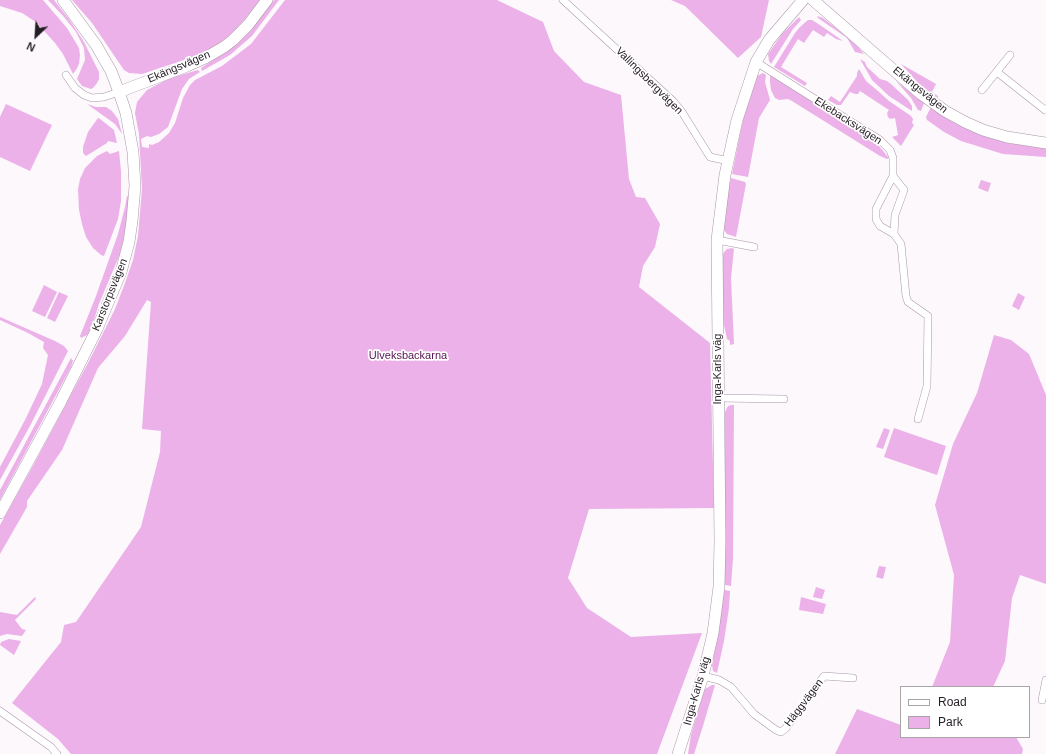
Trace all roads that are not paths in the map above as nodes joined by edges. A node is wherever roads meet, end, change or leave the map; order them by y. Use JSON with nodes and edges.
{"nodes":[{"id":1,"x":63,"y":0,"type":"edge"},
{"id":2,"x":267,"y":0,"type":"edge"},
{"id":3,"x":563,"y":0,"type":"edge"},
{"id":4,"x":803,"y":0,"type":"edge"},
{"id":5,"x":814,"y":0,"type":"edge"},
{"id":6,"x":1010,"y":55,"type":"dead end"},
{"id":7,"x":756,"y":62,"type":"junction"},
{"id":8,"x":997,"y":72,"type":"junction"},
{"id":9,"x":66,"y":75,"type":"dead end"},
{"id":10,"x":982,"y":90,"type":"dead end"},
{"id":11,"x":120,"y":92,"type":"junction"},
{"id":12,"x":1046,"y":109,"type":"edge"},
{"id":13,"x":1046,"y":143,"type":"edge"},
{"id":14,"x":729,"y":161,"type":"junction"},
{"id":15,"x":894,"y":176,"type":"junction"},
{"id":16,"x":894,"y":234,"type":"junction"},
{"id":17,"x":717,"y":240,"type":"junction"},
{"id":18,"x":754,"y":247,"type":"dead end"},
{"id":19,"x":718,"y":398,"type":"junction"},
{"id":20,"x":784,"y":399,"type":"dead end"},
{"id":21,"x":918,"y":420,"type":"dead end"},
{"id":22,"x":0,"y":513,"type":"edge"},
{"id":23,"x":703,"y":676,"type":"junction"},
{"id":24,"x":853,"y":678,"type":"dead end"},
{"id":25,"x":1046,"y":680,"type":"edge"},
{"id":26,"x":1042,"y":700,"type":"dead end"},
{"id":27,"x":0,"y":711,"type":"edge"},
{"id":28,"x":57,"y":754,"type":"edge"},
{"id":29,"x":678,"y":754,"type":"edge"}],
"edges":[{"from":1,"to":11,"type":"street","name":"Karstorpsvägen"},
{"from":2,"to":11,"type":"street","name":"Ekängsvägen"},
{"from":3,"to":14,"type":"street","name":"Vallingsbergvägen"},
{"from":4,"to":7,"type":"street","name":"Inga-Karls väg"},
{"from":5,"to":13,"type":"street","name":"Ekängsvägen"},
{"from":6,"to":8,"type":"street"},
{"from":7,"to":14,"type":"street","name":"Inga-Karls väg"},
{"from":7,"to":15,"type":"street","name":"Ekebacksvägen"},
{"from":8,"to":10,"type":"street"},
{"from":8,"to":12,"type":"street"},
{"from":9,"to":11,"type":"street"},
{"from":11,"to":22,"type":"street","name":"Karstorpsvägen"},
{"from":14,"to":17,"type":"street","name":"Inga-Karls väg"},
{"from":15,"to":16,"type":"street"},
{"from":15,"to":16,"type":"street"},
{"from":16,"to":21,"type":"street"},
{"from":17,"to":18,"type":"street"},
{"from":17,"to":19,"type":"street","name":"Inga-Karls väg"},
{"from":19,"to":20,"type":"street"},
{"from":19,"to":23,"type":"street","name":"Inga-Karls väg"},
{"from":23,"to":24,"type":"street","name":"Häggvägen"},
{"from":23,"to":29,"type":"street","name":"Inga-Karls väg"},
{"from":25,"to":26,"type":"street"},
{"from":27,"to":28,"type":"street"}]}
